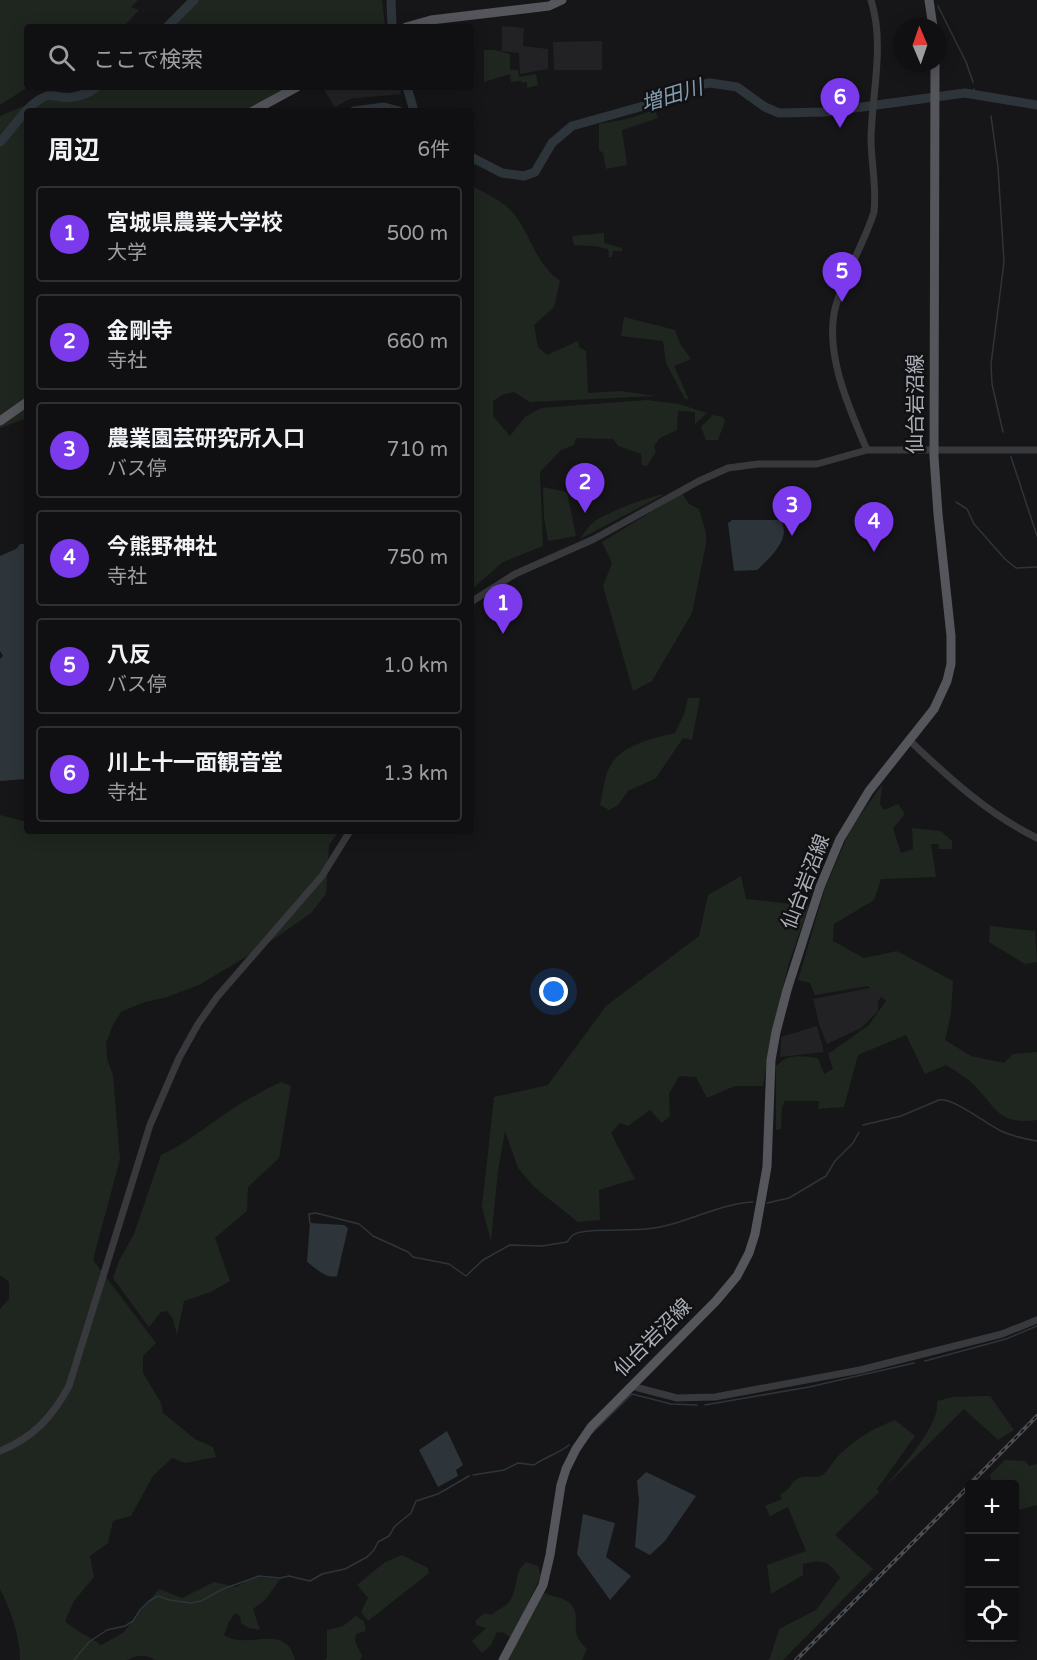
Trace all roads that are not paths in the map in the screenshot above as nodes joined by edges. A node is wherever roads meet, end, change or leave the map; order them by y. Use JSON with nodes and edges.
{"nodes":[{"id":1,"x":562,"y":0,"type":"edge"},
{"id":2,"x":871,"y":0,"type":"edge"},
{"id":3,"x":928,"y":0,"type":"edge"},
{"id":4,"x":931,"y":18,"type":"edge"},
{"id":5,"x":416,"y":24,"type":"edge"},
{"id":6,"x":935,"y":72,"type":"edge"},
{"id":7,"x":292,"y":90,"type":"edge"},
{"id":8,"x":259,"y":108,"type":"edge"},
{"id":9,"x":24,"y":404,"type":"edge"},
{"id":10,"x":0,"y":421,"type":"edge"},
{"id":11,"x":934,"y":449,"type":"junction"},
{"id":12,"x":867,"y":450,"type":"junction"},
{"id":13,"x":1037,"y":450,"type":"edge"},
{"id":14,"x":474,"y":600,"type":"edge"},
{"id":15,"x":909,"y":741,"type":"junction"},
{"id":16,"x":348,"y":834,"type":"edge"},
{"id":17,"x":1037,"y":838,"type":"edge"},
{"id":18,"x":1037,"y":1320,"type":"edge"},
{"id":19,"x":631,"y":1386,"type":"junction"},
{"id":20,"x":0,"y":1450,"type":"edge"},
{"id":21,"x":503,"y":1660,"type":"edge"}],
"edges":[{"from":1,"to":5,"type":"main road"},
{"from":2,"to":12,"type":"street"},
{"from":3,"to":4,"type":"main road"},
{"from":6,"to":11,"type":"main road","name":"仙台岩沼線"},
{"from":7,"to":8,"type":"main road"},
{"from":9,"to":10,"type":"main road"},
{"from":11,"to":12,"type":"street"},
{"from":11,"to":13,"type":"street"},
{"from":11,"to":15,"type":"main road","name":"仙台岩沼線"},
{"from":12,"to":14,"type":"street"},
{"from":15,"to":17,"type":"street"},
{"from":15,"to":19,"type":"main road","name":"仙台岩沼線"},
{"from":16,"to":20,"type":"street"},
{"from":18,"to":19,"type":"street"},
{"from":19,"to":21,"type":"main road","name":"仙台岩沼線"}]}
